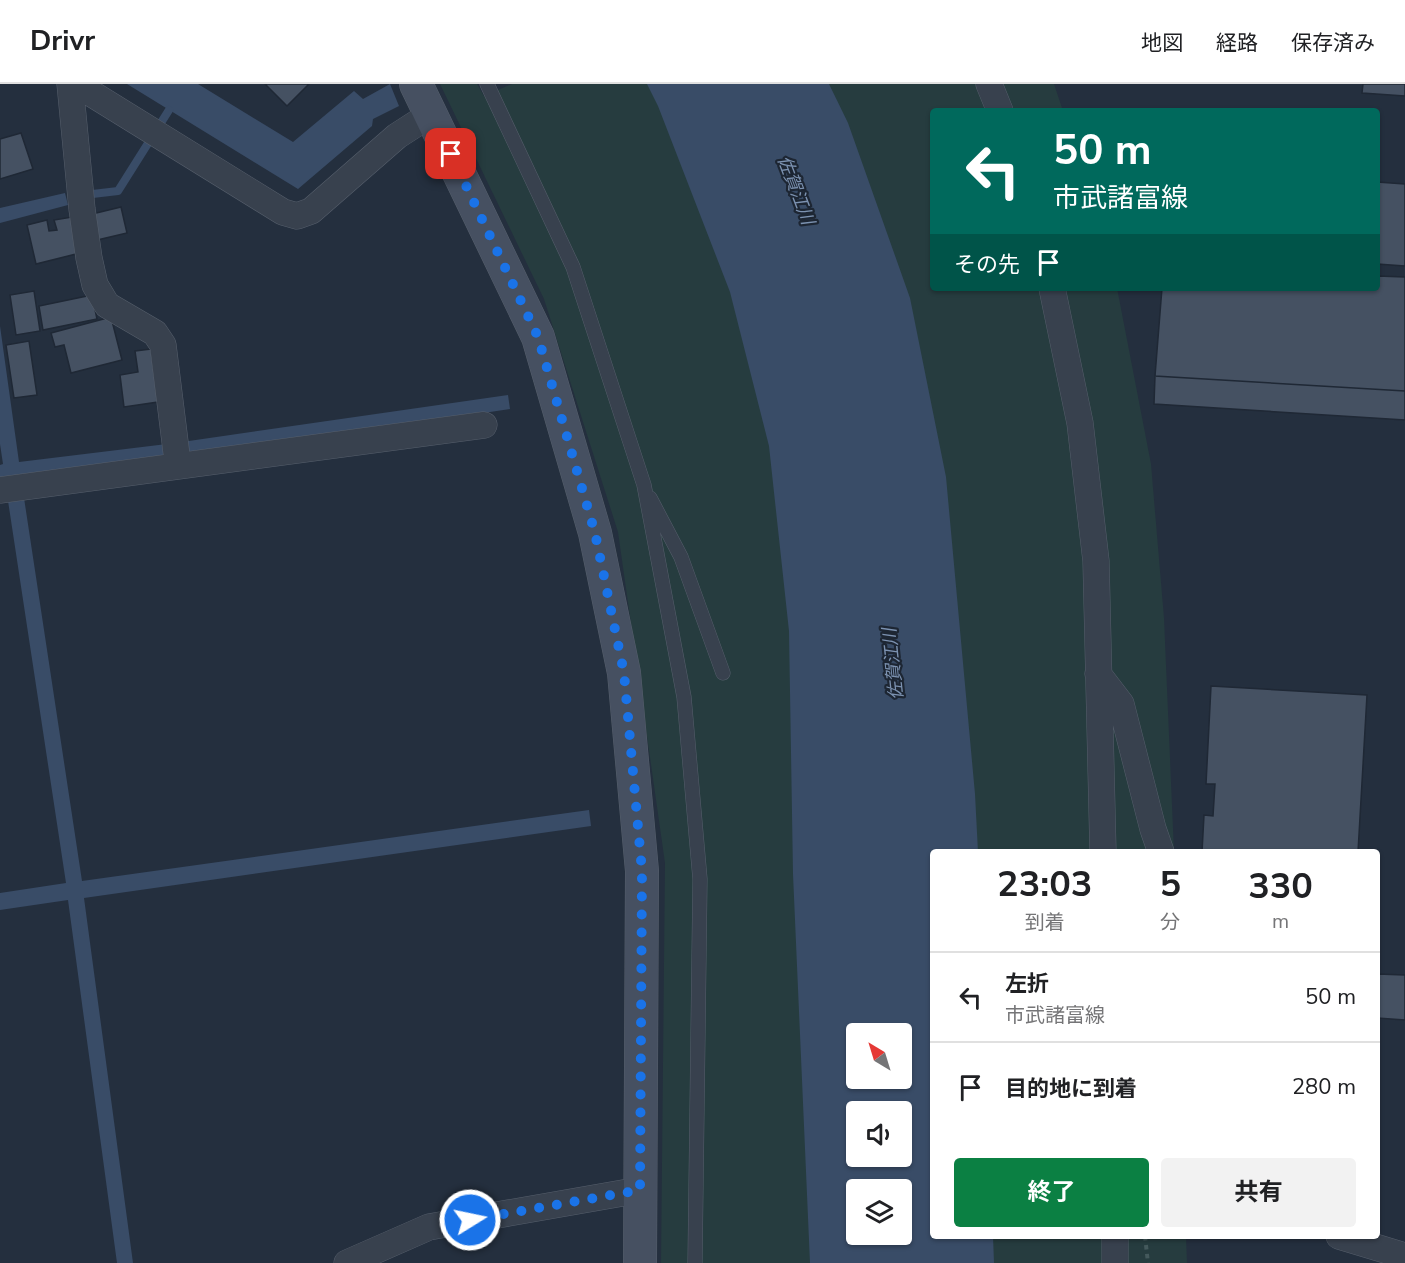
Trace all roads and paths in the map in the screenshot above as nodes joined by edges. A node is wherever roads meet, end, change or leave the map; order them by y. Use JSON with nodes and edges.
{"nodes":[{"id":1,"x":70,"y":84,"type":"edge"},
{"id":2,"x":76,"y":84,"type":"edge"},
{"id":3,"x":416,"y":84,"type":"edge"},
{"id":4,"x":487,"y":84,"type":"edge"},
{"id":5,"x":989,"y":84,"type":"edge"},
{"id":6,"x":999,"y":108,"type":"edge"},
{"id":7,"x":431,"y":114,"type":"junction"},
{"id":8,"x":1053,"y":291,"type":"edge"},
{"id":9,"x":484,"y":425,"type":"dead end"},
{"id":10,"x":176,"y":456,"type":"junction"},
{"id":11,"x":644,"y":485,"type":"junction"},
{"id":12,"x":2,"y":490,"type":"edge"},
{"id":13,"x":723,"y":674,"type":"dead end"},
{"id":14,"x":1098,"y":674,"type":"junction"},
{"id":15,"x":1103,"y":849,"type":"edge"},
{"id":16,"x":1160,"y":849,"type":"edge"},
{"id":17,"x":640,"y":1190,"type":"junction"},
{"id":18,"x":1114,"y":1239,"type":"edge"},
{"id":19,"x":1145,"y":1239,"type":"edge"},
{"id":20,"x":1349,"y":1239,"type":"edge"},
{"id":21,"x":1405,"y":1256,"type":"edge"},
{"id":22,"x":347,"y":1263,"type":"edge"},
{"id":23,"x":640,"y":1263,"type":"edge"},
{"id":24,"x":695,"y":1263,"type":"edge"},
{"id":25,"x":1115,"y":1263,"type":"edge"},
{"id":26,"x":1148,"y":1263,"type":"edge"}],
"edges":[{"from":1,"to":10,"type":"street"},
{"from":2,"to":7,"type":"street"},
{"from":3,"to":7,"type":"main road"},
{"from":4,"to":11,"type":"lane"},
{"from":5,"to":6,"type":"street"},
{"from":7,"to":17,"type":"main road"},
{"from":8,"to":14,"type":"street"},
{"from":9,"to":10,"type":"street"},
{"from":10,"to":12,"type":"street"},
{"from":11,"to":13,"type":"lane"},
{"from":11,"to":24,"type":"lane"},
{"from":14,"to":15,"type":"street"},
{"from":14,"to":16,"type":"street"},
{"from":17,"to":22,"type":"street"},
{"from":17,"to":23,"type":"main road"},
{"from":18,"to":25,"type":"street"},
{"from":19,"to":26,"type":"path"},
{"from":20,"to":21,"type":"street"}]}
